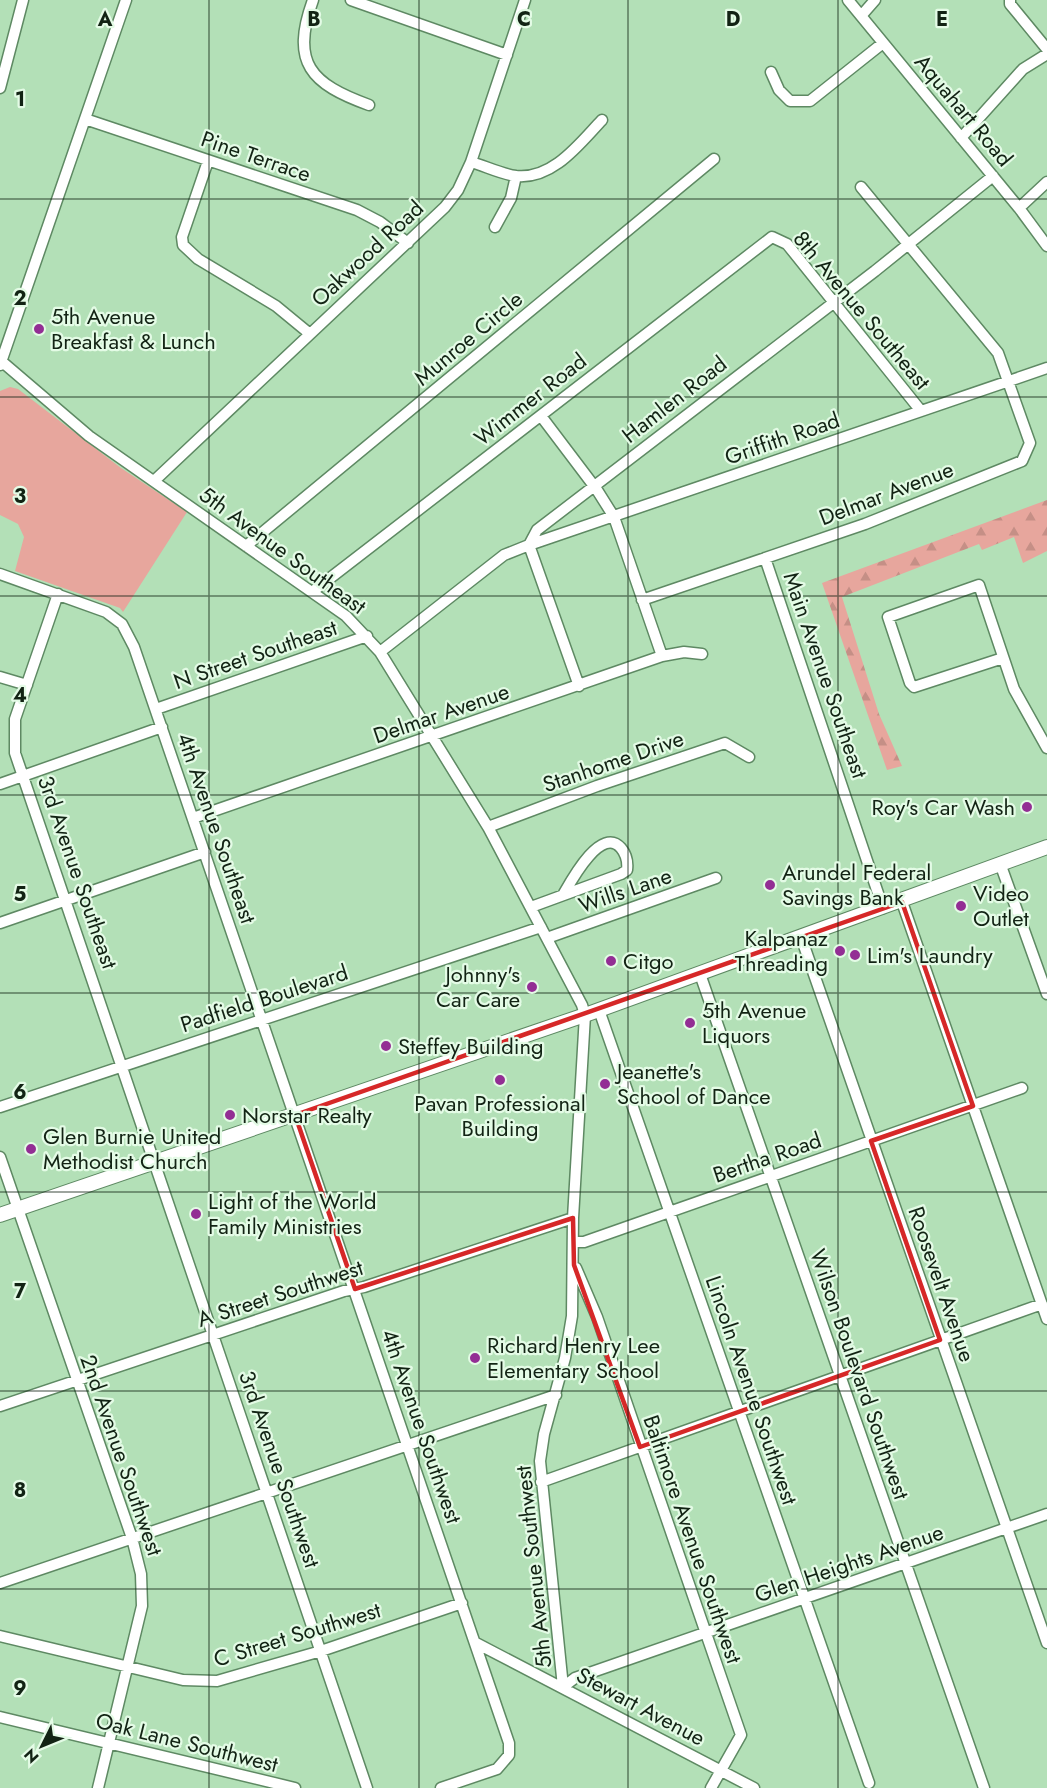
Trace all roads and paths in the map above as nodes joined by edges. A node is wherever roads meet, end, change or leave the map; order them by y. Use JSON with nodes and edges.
{"nodes":[{"id":1,"x":23,"y":0,"type":"edge"},
{"id":2,"x":126,"y":0,"type":"edge"},
{"id":3,"x":313,"y":0,"type":"edge"},
{"id":4,"x":351,"y":0,"type":"edge"},
{"id":5,"x":525,"y":0,"type":"edge"},
{"id":6,"x":848,"y":0,"type":"edge"},
{"id":7,"x":875,"y":0,"type":"edge"},
{"id":8,"x":1010,"y":0,"type":"edge"},
{"id":9,"x":861,"y":16,"type":"junction"},
{"id":10,"x":883,"y":43,"type":"junction"},
{"id":11,"x":1047,"y":49,"type":"edge"},
{"id":12,"x":1047,"y":54,"type":"edge"},
{"id":13,"x":507,"y":55,"type":"junction"},
{"id":14,"x":771,"y":72,"type":"dead end"},
{"id":15,"x":0,"y":88,"type":"edge"},
{"id":16,"x":369,"y":105,"type":"dead end"},
{"id":17,"x":85,"y":119,"type":"junction"},
{"id":18,"x":602,"y":120,"type":"dead end"},
{"id":19,"x":962,"y":138,"type":"junction"},
{"id":20,"x":714,"y":159,"type":"dead end"},
{"id":21,"x":208,"y":160,"type":"junction"},
{"id":22,"x":471,"y":162,"type":"junction"},
{"id":23,"x":516,"y":176,"type":"junction"},
{"id":24,"x":993,"y":176,"type":"junction"},
{"id":25,"x":1047,"y":182,"type":"edge"},
{"id":26,"x":861,"y":187,"type":"dead end"},
{"id":27,"x":1019,"y":208,"type":"junction"},
{"id":28,"x":495,"y":227,"type":"dead end"},
{"id":29,"x":772,"y":237,"type":"joint"},
{"id":30,"x":408,"y":243,"type":"junction"},
{"id":31,"x":908,"y":243,"type":"junction"},
{"id":32,"x":1047,"y":246,"type":"edge"},
{"id":33,"x":833,"y":301,"type":"junction"},
{"id":34,"x":310,"y":334,"type":"junction"},
{"id":35,"x":0,"y":362,"type":"edge"},
{"id":36,"x":1047,"y":368,"type":"edge"},
{"id":37,"x":1008,"y":381,"type":"junction"},
{"id":38,"x":921,"y":411,"type":"junction"},
{"id":39,"x":541,"y":416,"type":"junction"},
{"id":40,"x":154,"y":481,"type":"junction"},
{"id":41,"x":594,"y":486,"type":"junction"},
{"id":42,"x":614,"y":517,"type":"junction"},
{"id":43,"x":529,"y":545,"type":"junction"},
{"id":44,"x":246,"y":546,"type":"junction"},
{"id":45,"x":765,"y":558,"type":"junction"},
{"id":46,"x":0,"y":574,"type":"edge"},
{"id":47,"x":312,"y":592,"type":"junction"},
{"id":48,"x":58,"y":594,"type":"junction"},
{"id":49,"x":642,"y":600,"type":"junction"},
{"id":50,"x":367,"y":636,"type":"junction"},
{"id":51,"x":380,"y":652,"type":"junction"},
{"id":52,"x":702,"y":654,"type":"dead end"},
{"id":53,"x":662,"y":656,"type":"junction"},
{"id":54,"x":1003,"y":658,"type":"junction"},
{"id":55,"x":0,"y":677,"type":"edge"},
{"id":56,"x":27,"y":685,"type":"junction"},
{"id":57,"x":579,"y":686,"type":"junction"},
{"id":58,"x":156,"y":709,"type":"junction"},
{"id":59,"x":162,"y":727,"type":"junction"},
{"id":60,"x":432,"y":736,"type":"junction"},
{"id":61,"x":1047,"y":748,"type":"edge"},
{"id":62,"x":750,"y":757,"type":"dead end"},
{"id":63,"x":24,"y":775,"type":"junction"},
{"id":64,"x":0,"y":783,"type":"edge"},
{"id":65,"x":193,"y":819,"type":"junction"},
{"id":66,"x":488,"y":827,"type":"junction"},
{"id":67,"x":1047,"y":847,"type":"edge"},
{"id":68,"x":205,"y":852,"type":"junction"},
{"id":69,"x":1032,"y":854,"type":"junction"},
{"id":70,"x":1047,"y":858,"type":"edge"},
{"id":71,"x":1001,"y":866,"type":"junction"},
{"id":72,"x":716,"y":878,"type":"dead end"},
{"id":73,"x":563,"y":896,"type":"junction"},
{"id":74,"x":67,"y":900,"type":"junction"},
{"id":75,"x":902,"y":902,"type":"junction"},
{"id":76,"x":531,"y":907,"type":"junction"},
{"id":77,"x":884,"y":908,"type":"junction"},
{"id":78,"x":0,"y":923,"type":"edge"},
{"id":79,"x":541,"y":927,"type":"junction"},
{"id":80,"x":801,"y":937,"type":"junction"},
{"id":81,"x":547,"y":938,"type":"junction"},
{"id":82,"x":700,"y":974,"type":"junction"},
{"id":83,"x":1047,"y":994,"type":"edge"},
{"id":84,"x":599,"y":1010,"type":"junction"},
{"id":85,"x":585,"y":1015,"type":"junction"},
{"id":86,"x":262,"y":1019,"type":"junction"},
{"id":87,"x":123,"y":1066,"type":"junction"},
{"id":88,"x":1022,"y":1088,"type":"dead end"},
{"id":89,"x":973,"y":1106,"type":"junction"},
{"id":90,"x":0,"y":1107,"type":"edge"},
{"id":91,"x":296,"y":1114,"type":"junction"},
{"id":92,"x":871,"y":1142,"type":"junction"},
{"id":93,"x":0,"y":1157,"type":"edge"},
{"id":94,"x":156,"y":1162,"type":"junction"},
{"id":95,"x":771,"y":1177,"type":"junction"},
{"id":96,"x":17,"y":1209,"type":"junction"},
{"id":97,"x":670,"y":1212,"type":"junction"},
{"id":98,"x":0,"y":1215,"type":"edge"},
{"id":99,"x":573,"y":1218,"type":"junction"},
{"id":100,"x":574,"y":1242,"type":"junction"},
{"id":101,"x":574,"y":1265,"type":"junction"},
{"id":102,"x":355,"y":1289,"type":"junction"},
{"id":103,"x":1042,"y":1304,"type":"junction"},
{"id":104,"x":1047,"y":1319,"type":"edge"},
{"id":105,"x":214,"y":1335,"type":"junction"},
{"id":106,"x":940,"y":1340,"type":"junction"},
{"id":107,"x":841,"y":1377,"type":"junction"},
{"id":108,"x":77,"y":1381,"type":"junction"},
{"id":109,"x":556,"y":1395,"type":"junction"},
{"id":110,"x":0,"y":1406,"type":"edge"},
{"id":111,"x":738,"y":1410,"type":"junction"},
{"id":112,"x":408,"y":1444,"type":"junction"},
{"id":113,"x":640,"y":1447,"type":"junction"},
{"id":114,"x":541,"y":1482,"type":"junction"},
{"id":115,"x":267,"y":1492,"type":"junction"},
{"id":116,"x":1047,"y":1514,"type":"edge"},
{"id":117,"x":1008,"y":1527,"type":"junction"},
{"id":118,"x":132,"y":1538,"type":"junction"},
{"id":119,"x":905,"y":1564,"type":"junction"},
{"id":120,"x":0,"y":1583,"type":"edge"},
{"id":121,"x":805,"y":1599,"type":"junction"},
{"id":122,"x":462,"y":1603,"type":"junction"},
{"id":123,"x":704,"y":1633,"type":"junction"},
{"id":124,"x":0,"y":1636,"type":"edge"},
{"id":125,"x":476,"y":1643,"type":"junction"},
{"id":126,"x":1047,"y":1643,"type":"edge"},
{"id":127,"x":321,"y":1651,"type":"junction"},
{"id":128,"x":129,"y":1668,"type":"junction"},
{"id":129,"x":563,"y":1687,"type":"junction"},
{"id":130,"x":0,"y":1717,"type":"edge"},
{"id":131,"x":109,"y":1742,"type":"junction"},
{"id":132,"x":722,"y":1771,"type":"junction"},
{"id":133,"x":869,"y":1784,"type":"dead end"},
{"id":134,"x":98,"y":1788,"type":"edge"},
{"id":135,"x":295,"y":1788,"type":"edge"},
{"id":136,"x":367,"y":1788,"type":"edge"},
{"id":137,"x":441,"y":1788,"type":"edge"},
{"id":138,"x":711,"y":1788,"type":"edge"},
{"id":139,"x":754,"y":1788,"type":"edge"},
{"id":140,"x":984,"y":1788,"type":"edge"}],
"edges":[{"from":1,"to":15,"type":"street"},
{"from":2,"to":17,"type":"street"},
{"from":3,"to":16,"type":"street"},
{"from":4,"to":13,"type":"street"},
{"from":5,"to":13,"type":"street","name":"Oakwood Road"},
{"from":6,"to":9,"type":"street","name":"Aquahart Road"},
{"from":7,"to":9,"type":"street"},
{"from":8,"to":11,"type":"street"},
{"from":9,"to":10,"type":"street","name":"Aquahart Road"},
{"from":10,"to":14,"type":"street"},
{"from":10,"to":19,"type":"street","name":"Aquahart Road"},
{"from":12,"to":19,"type":"street"},
{"from":13,"to":22,"type":"street","name":"Oakwood Road"},
{"from":17,"to":21,"type":"street","name":"Pine Terrace"},
{"from":17,"to":35,"type":"street"},
{"from":18,"to":23,"type":"street"},
{"from":19,"to":24,"type":"street","name":"Aquahart Road"},
{"from":20,"to":44,"type":"street","name":"Munroe Circle"},
{"from":21,"to":30,"type":"street","name":"Pine Terrace"},
{"from":21,"to":34,"type":"street"},
{"from":22,"to":23,"type":"street"},
{"from":22,"to":30,"type":"street","name":"Oakwood Road"},
{"from":23,"to":28,"type":"street"},
{"from":24,"to":27,"type":"street","name":"Aquahart Road"},
{"from":24,"to":31,"type":"street","name":"Hamlen Road"},
{"from":25,"to":27,"type":"street"},
{"from":26,"to":31,"type":"street"},
{"from":27,"to":32,"type":"street","name":"Aquahart Road"},
{"from":29,"to":33,"type":"street","name":"8th Avenue Southeast"},
{"from":29,"to":39,"type":"street","name":"Wimmer Road"},
{"from":30,"to":34,"type":"street","name":"Oakwood Road"},
{"from":31,"to":33,"type":"street","name":"Hamlen Road"},
{"from":31,"to":37,"type":"street"},
{"from":33,"to":38,"type":"street","name":"8th Avenue Southeast"},
{"from":33,"to":41,"type":"street","name":"Hamlen Road"},
{"from":34,"to":40,"type":"street","name":"Oakwood Road"},
{"from":35,"to":40,"type":"street","name":"5th Avenue Southeast"},
{"from":36,"to":37,"type":"street","name":"Griffith Road"},
{"from":37,"to":38,"type":"street","name":"Griffith Road"},
{"from":37,"to":45,"type":"street","name":"Delmar Avenue"},
{"from":38,"to":42,"type":"street","name":"Griffith Road"},
{"from":39,"to":41,"type":"street"},
{"from":39,"to":47,"type":"street","name":"Wimmer Road"},
{"from":40,"to":44,"type":"street","name":"5th Avenue Southeast"},
{"from":41,"to":42,"type":"street"},
{"from":41,"to":43,"type":"street","name":"Hamlen Road"},
{"from":42,"to":43,"type":"street","name":"Griffith Road"},
{"from":42,"to":49,"type":"street"},
{"from":43,"to":51,"type":"street","name":"Hamlen Road"},
{"from":43,"to":57,"type":"street"},
{"from":44,"to":47,"type":"street","name":"5th Avenue Southeast"},
{"from":45,"to":49,"type":"street","name":"Delmar Avenue"},
{"from":45,"to":77,"type":"street","name":"Main Avenue Southeast"},
{"from":46,"to":48,"type":"street","name":"4th Avenue Southeast"},
{"from":47,"to":50,"type":"street","name":"5th Avenue Southeast"},
{"from":48,"to":56,"type":"street","name":"3rd Avenue Southeast"},
{"from":48,"to":58,"type":"street","name":"4th Avenue Southeast"},
{"from":49,"to":53,"type":"street"},
{"from":50,"to":51,"type":"street","name":"5th Avenue Southeast"},
{"from":50,"to":58,"type":"street","name":"N Street Southeast"},
{"from":51,"to":60,"type":"street","name":"5th Avenue Southeast"},
{"from":52,"to":53,"type":"street","name":"Delmar Avenue"},
{"from":53,"to":57,"type":"street","name":"Delmar Avenue"},
{"from":54,"to":54,"type":"street"},
{"from":54,"to":61,"type":"street"},
{"from":55,"to":56,"type":"street"},
{"from":56,"to":63,"type":"street","name":"3rd Avenue Southeast"},
{"from":57,"to":60,"type":"street","name":"Delmar Avenue"},
{"from":58,"to":59,"type":"street","name":"4th Avenue Southeast"},
{"from":59,"to":63,"type":"street"},
{"from":59,"to":65,"type":"street","name":"4th Avenue Southeast"},
{"from":60,"to":65,"type":"street","name":"Delmar Avenue"},
{"from":60,"to":66,"type":"street","name":"5th Avenue Southeast"},
{"from":62,"to":66,"type":"street","name":"Stanhome Drive"},
{"from":63,"to":64,"type":"street"},
{"from":63,"to":74,"type":"street","name":"3rd Avenue Southeast"},
{"from":65,"to":68,"type":"street","name":"4th Avenue Southeast"},
{"from":66,"to":76,"type":"street","name":"5th Avenue Southeast"},
{"from":67,"to":69,"type":"main road"},
{"from":68,"to":74,"type":"street"},
{"from":68,"to":86,"type":"street","name":"4th Avenue Southeast"},
{"from":69,"to":70,"type":"main road"},
{"from":69,"to":71,"type":"main road"},
{"from":71,"to":75,"type":"main road"},
{"from":71,"to":83,"type":"street"},
{"from":72,"to":81,"type":"street","name":"Wills Lane"},
{"from":73,"to":73,"type":"street","name":"Wills Lane"},
{"from":73,"to":76,"type":"street","name":"Wills Lane"},
{"from":74,"to":78,"type":"street"},
{"from":74,"to":87,"type":"street","name":"3rd Avenue Southeast"},
{"from":75,"to":77,"type":"main road"},
{"from":75,"to":89,"type":"street"},
{"from":76,"to":79,"type":"street","name":"5th Avenue Southeast"},
{"from":77,"to":80,"type":"main road"},
{"from":79,"to":81,"type":"street","name":"5th Avenue Southeast"},
{"from":79,"to":86,"type":"street","name":"Padfield Boulevard"},
{"from":80,"to":82,"type":"main road"},
{"from":80,"to":92,"type":"street","name":"Roosevelt Avenue"},
{"from":81,"to":85,"type":"street","name":"5th Avenue Southeast"},
{"from":82,"to":84,"type":"main road"},
{"from":82,"to":95,"type":"street","name":"Wilson Boulevard Southwest"},
{"from":84,"to":85,"type":"main road"},
{"from":84,"to":97,"type":"street","name":"Lincoln Avenue Southwest"},
{"from":85,"to":91,"type":"main road"},
{"from":85,"to":99,"type":"street","name":"5th Avenue Southwest"},
{"from":86,"to":87,"type":"street","name":"Padfield Boulevard"},
{"from":86,"to":91,"type":"street","name":"4th Avenue Southeast"},
{"from":87,"to":90,"type":"street","name":"Padfield Boulevard"},
{"from":87,"to":94,"type":"street","name":"3rd Avenue Southeast"},
{"from":88,"to":89,"type":"street","name":"Bertha Road"},
{"from":89,"to":92,"type":"street","name":"Bertha Road"},
{"from":89,"to":103,"type":"street"},
{"from":91,"to":94,"type":"main road"},
{"from":91,"to":102,"type":"street","name":"4th Avenue Southwest"},
{"from":92,"to":95,"type":"street","name":"Bertha Road"},
{"from":92,"to":106,"type":"street","name":"Roosevelt Avenue"},
{"from":93,"to":96,"type":"street","name":"2nd Avenue Southwest"},
{"from":94,"to":96,"type":"main road"},
{"from":94,"to":105,"type":"street","name":"3rd Avenue Southwest"},
{"from":95,"to":97,"type":"street","name":"Bertha Road"},
{"from":95,"to":107,"type":"street","name":"Wilson Boulevard Southwest"},
{"from":96,"to":98,"type":"main road"},
{"from":96,"to":108,"type":"street","name":"2nd Avenue Southwest"},
{"from":97,"to":100,"type":"street","name":"Bertha Road"},
{"from":97,"to":111,"type":"street","name":"Lincoln Avenue Southwest"},
{"from":99,"to":100,"type":"street","name":"5th Avenue Southwest"},
{"from":99,"to":102,"type":"street","name":"A Street Southwest"},
{"from":100,"to":101,"type":"street","name":"5th Avenue Southwest"},
{"from":101,"to":109,"type":"street","name":"5th Avenue Southwest"},
{"from":101,"to":113,"type":"street","name":"Baltimore Avenue Southwest"},
{"from":102,"to":105,"type":"street","name":"A Street Southwest"},
{"from":102,"to":112,"type":"street","name":"4th Avenue Southwest"},
{"from":103,"to":104,"type":"street"},
{"from":103,"to":106,"type":"street"},
{"from":105,"to":108,"type":"street","name":"A Street Southwest"},
{"from":105,"to":115,"type":"street","name":"3rd Avenue Southwest"},
{"from":106,"to":107,"type":"street"},
{"from":106,"to":117,"type":"street","name":"Roosevelt Avenue"},
{"from":107,"to":111,"type":"street"},
{"from":107,"to":119,"type":"street","name":"Wilson Boulevard Southwest"},
{"from":108,"to":110,"type":"street","name":"A Street Southwest"},
{"from":108,"to":118,"type":"street","name":"2nd Avenue Southwest"},
{"from":109,"to":112,"type":"street"},
{"from":109,"to":114,"type":"street","name":"5th Avenue Southwest"},
{"from":111,"to":113,"type":"street"},
{"from":111,"to":121,"type":"street","name":"Lincoln Avenue Southwest"},
{"from":112,"to":115,"type":"street"},
{"from":112,"to":122,"type":"street","name":"4th Avenue Southwest"},
{"from":113,"to":114,"type":"street"},
{"from":113,"to":123,"type":"street","name":"Baltimore Avenue Southwest"},
{"from":114,"to":129,"type":"street","name":"5th Avenue Southwest"},
{"from":115,"to":118,"type":"street"},
{"from":115,"to":127,"type":"street","name":"3rd Avenue Southwest"},
{"from":116,"to":117,"type":"street","name":"Glen Heights Avenue"},
{"from":117,"to":119,"type":"street","name":"Glen Heights Avenue"},
{"from":117,"to":126,"type":"street","name":"Roosevelt Avenue"},
{"from":118,"to":120,"type":"street"},
{"from":118,"to":128,"type":"street","name":"2nd Avenue Southwest"},
{"from":119,"to":121,"type":"street","name":"Glen Heights Avenue"},
{"from":119,"to":140,"type":"street","name":"Wilson Boulevard Southwest"},
{"from":121,"to":123,"type":"street","name":"Glen Heights Avenue"},
{"from":121,"to":133,"type":"street","name":"Lincoln Avenue Southwest"},
{"from":122,"to":125,"type":"street","name":"4th Avenue Southwest"},
{"from":122,"to":127,"type":"street","name":"C Street Southwest"},
{"from":123,"to":129,"type":"street","name":"Glen Heights Avenue"},
{"from":123,"to":132,"type":"street","name":"Baltimore Avenue Southwest"},
{"from":124,"to":128,"type":"street","name":"C Street Southwest"},
{"from":125,"to":129,"type":"street","name":"Stewart Avenue"},
{"from":125,"to":137,"type":"street","name":"4th Avenue Southwest"},
{"from":127,"to":128,"type":"street","name":"C Street Southwest"},
{"from":127,"to":136,"type":"street","name":"3rd Avenue Southwest"},
{"from":128,"to":131,"type":"street","name":"2nd Avenue Southwest"},
{"from":129,"to":132,"type":"street","name":"Stewart Avenue"},
{"from":130,"to":131,"type":"street","name":"Oak Lane Southwest"},
{"from":131,"to":134,"type":"street","name":"2nd Avenue Southwest"},
{"from":131,"to":135,"type":"street","name":"Oak Lane Southwest"},
{"from":132,"to":138,"type":"street","name":"Baltimore Avenue Southwest"},
{"from":132,"to":139,"type":"street","name":"Stewart Avenue"}]}
